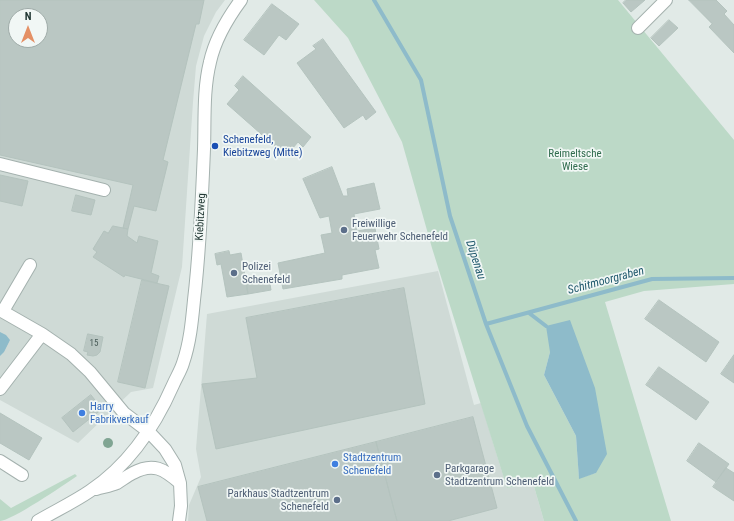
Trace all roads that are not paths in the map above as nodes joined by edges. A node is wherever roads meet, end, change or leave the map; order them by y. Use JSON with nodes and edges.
{"nodes":[{"id":1,"x":241,"y":0,"type":"edge"},
{"id":2,"x":666,"y":0,"type":"edge"},
{"id":3,"x":638,"y":28,"type":"dead end"},
{"id":4,"x":0,"y":164,"type":"edge"},
{"id":5,"x":104,"y":190,"type":"dead end"},
{"id":6,"x":30,"y":265,"type":"dead end"},
{"id":7,"x":1,"y":310,"type":"edge"},
{"id":8,"x":42,"y":334,"type":"junction"},
{"id":9,"x":0,"y":389,"type":"edge"},
{"id":10,"x":149,"y":432,"type":"junction"},
{"id":11,"x":0,"y":461,"type":"edge"},
{"id":12,"x":22,"y":475,"type":"dead end"},
{"id":13,"x":180,"y":483,"type":"junction"},
{"id":14,"x":91,"y":491,"type":"junction"},
{"id":15,"x":38,"y":521,"type":"edge"},
{"id":16,"x":179,"y":521,"type":"edge"}],
"edges":[{"from":1,"to":10,"type":"street","name":"Kiebitzweg"},
{"from":2,"to":3,"type":"street"},
{"from":4,"to":5,"type":"street"},
{"from":6,"to":7,"type":"street"},
{"from":7,"to":8,"type":"street"},
{"from":8,"to":9,"type":"street"},
{"from":8,"to":10,"type":"street"},
{"from":10,"to":13,"type":"street"},
{"from":10,"to":14,"type":"street","name":"Kiebitzweg"},
{"from":11,"to":12,"type":"street"},
{"from":13,"to":14,"type":"street","name":"Kiebitzweg"},
{"from":13,"to":16,"type":"street"},
{"from":14,"to":15,"type":"street","name":"Kiebitzweg"}]}
